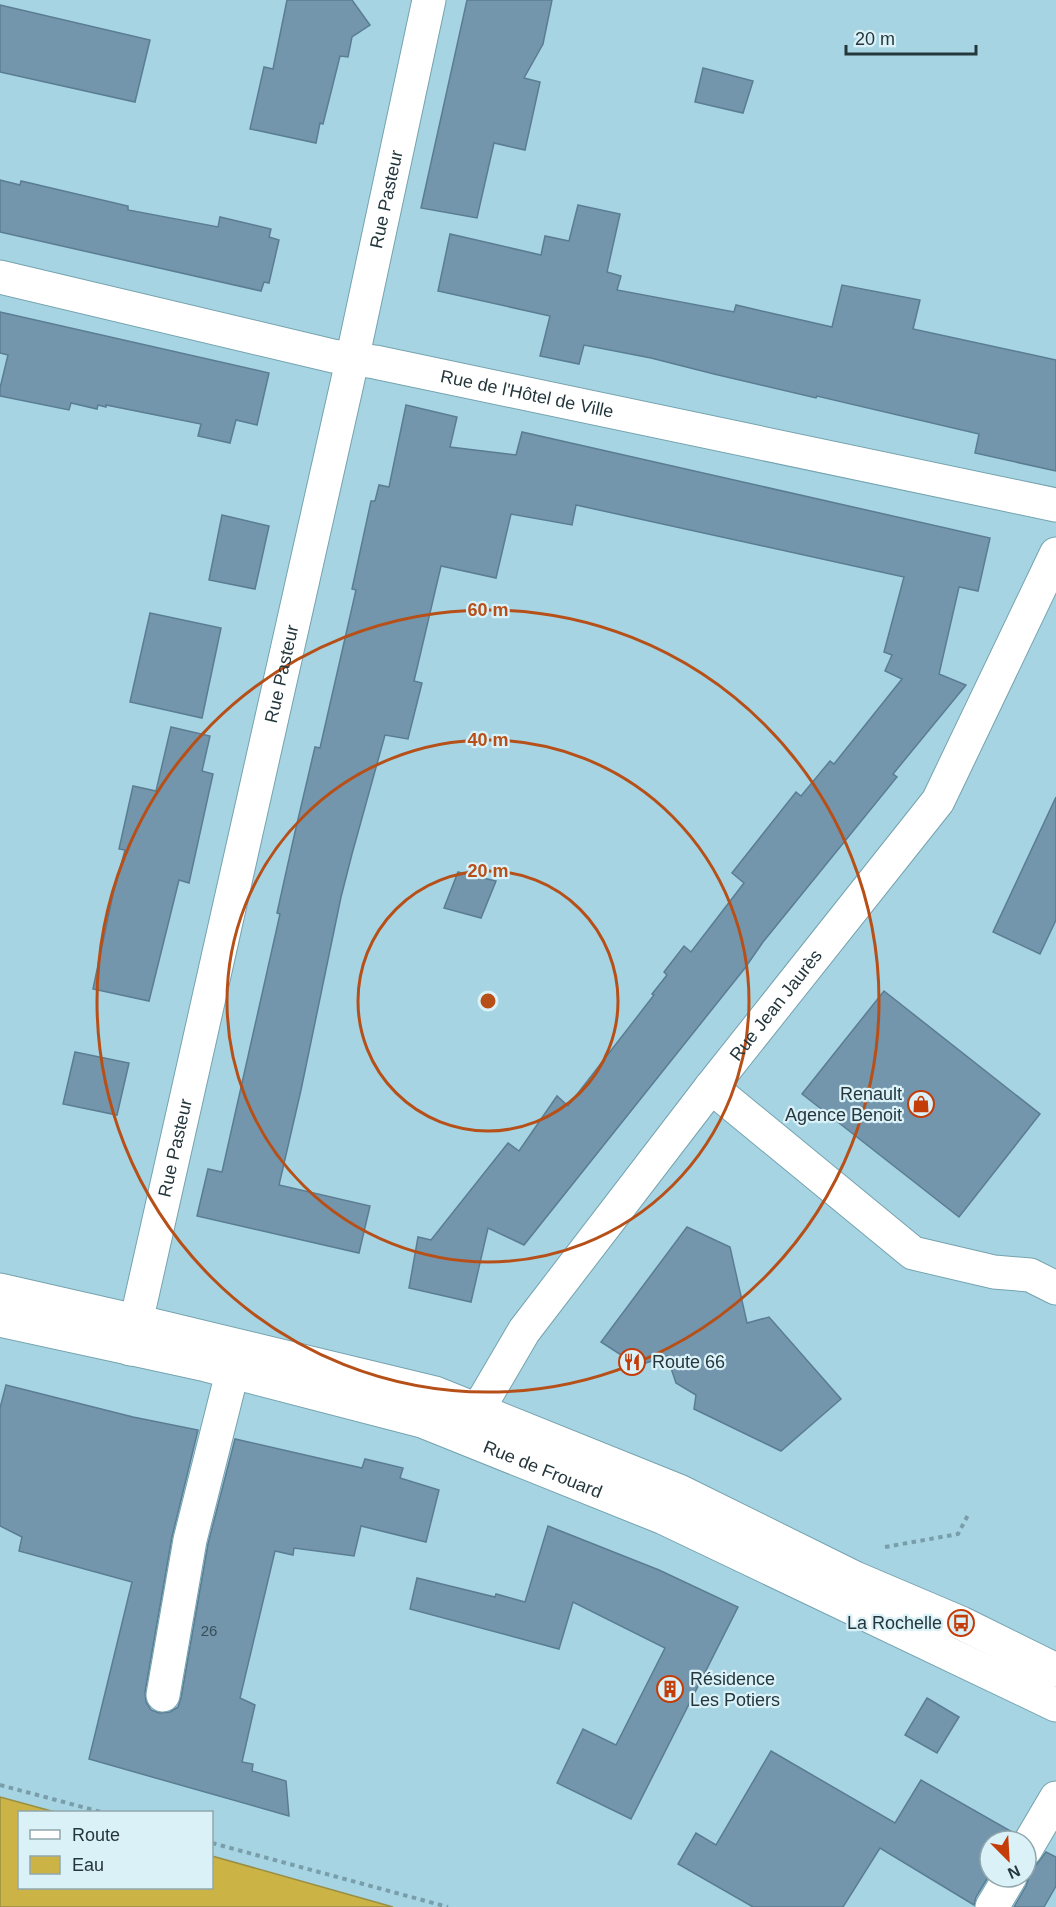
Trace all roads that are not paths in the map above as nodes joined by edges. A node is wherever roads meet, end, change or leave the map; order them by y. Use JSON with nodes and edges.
{"nodes":[{"id":1,"x":429,"y":0,"type":"edge"},
{"id":2,"x":0,"y":277,"type":"edge"},
{"id":3,"x":352,"y":358,"type":"junction"},
{"id":4,"x":1056,"y":505,"type":"edge"},
{"id":5,"x":1056,"y":554,"type":"edge"},
{"id":6,"x":711,"y":1087,"type":"junction"},
{"id":7,"x":1056,"y":1288,"type":"edge"},
{"id":8,"x":0,"y":1290,"type":"edge"},
{"id":9,"x":0,"y":1320,"type":"edge"},
{"id":10,"x":133,"y":1335,"type":"junction"},
{"id":11,"x":232,"y":1372,"type":"junction"},
{"id":12,"x":471,"y":1424,"type":"junction"},
{"id":13,"x":1056,"y":1670,"type":"edge"},
{"id":14,"x":163,"y":1695,"type":"dead end"},
{"id":15,"x":1056,"y":1705,"type":"edge"},
{"id":16,"x":1056,"y":1798,"type":"edge"},
{"id":17,"x":1038,"y":1829,"type":"edge"},
{"id":18,"x":1003,"y":1889,"type":"edge"},
{"id":19,"x":992,"y":1907,"type":"edge"}],
"edges":[{"from":1,"to":3,"type":"street","name":"Rue Pasteur"},
{"from":2,"to":3,"type":"street","name":"Rue de l'Hôtel de Ville"},
{"from":3,"to":4,"type":"street","name":"Rue de l'Hôtel de Ville"},
{"from":3,"to":10,"type":"street","name":"Rue Pasteur"},
{"from":5,"to":6,"type":"street","name":"Rue Jean Jaurès"},
{"from":6,"to":7,"type":"street"},
{"from":6,"to":12,"type":"street","name":"Rue Jean Jaurès"},
{"from":8,"to":10,"type":"street","name":"Rue de Frouard"},
{"from":9,"to":10,"type":"street","name":"Rue de Frouard"},
{"from":10,"to":11,"type":"street","name":"Rue de Frouard"},
{"from":10,"to":12,"type":"street","name":"Rue de Frouard"},
{"from":11,"to":12,"type":"street","name":"Rue de Frouard"},
{"from":11,"to":14,"type":"street"},
{"from":12,"to":13,"type":"street","name":"Rue de Frouard"},
{"from":12,"to":15,"type":"street","name":"Rue de Frouard"},
{"from":16,"to":17,"type":"street"},
{"from":18,"to":19,"type":"street"}]}
